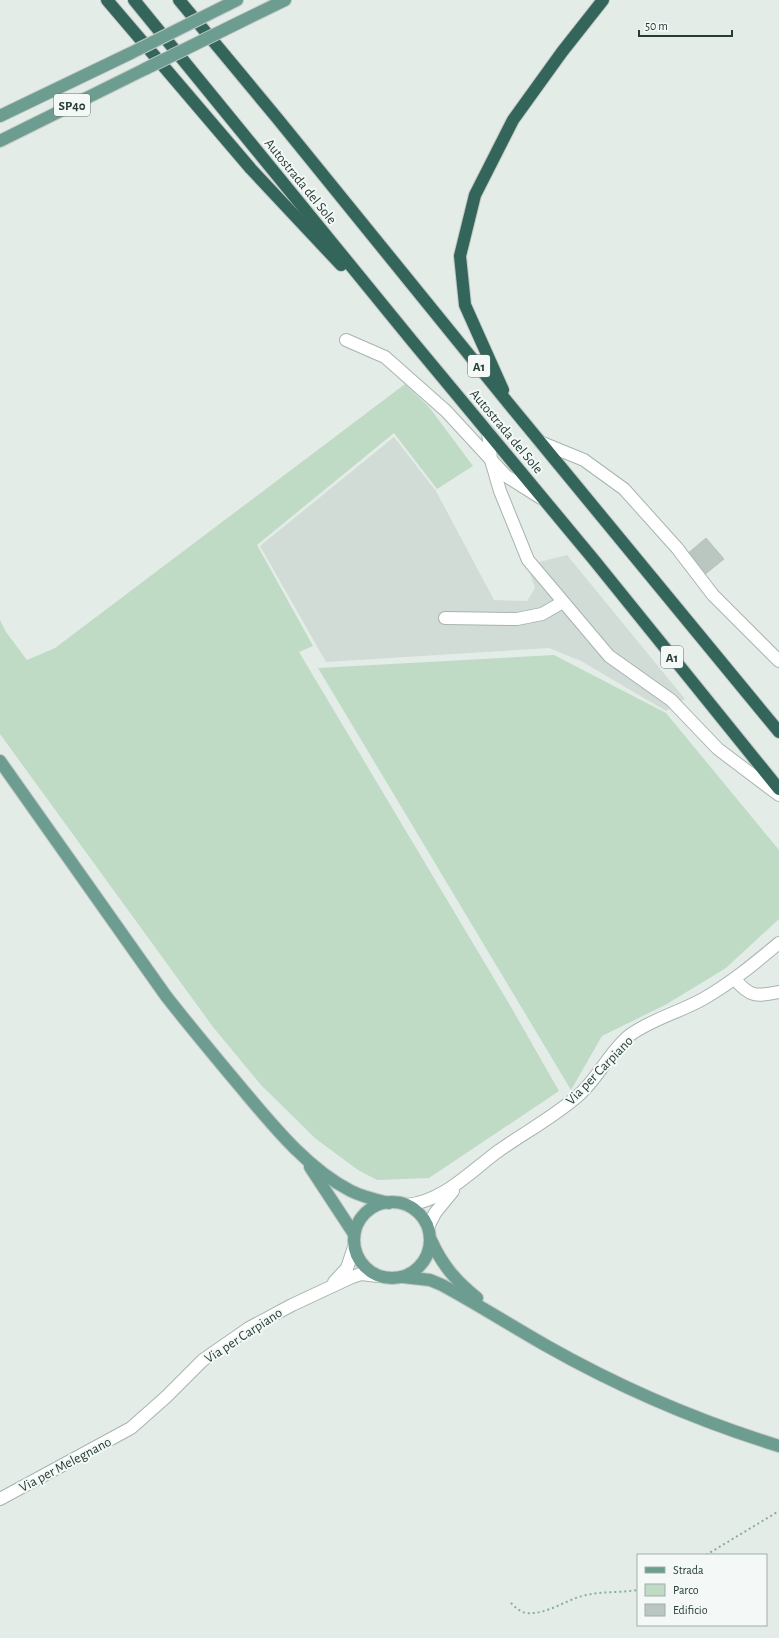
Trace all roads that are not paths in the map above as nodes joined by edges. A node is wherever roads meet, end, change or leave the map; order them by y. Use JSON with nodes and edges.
{"nodes":[{"id":1,"x":108,"y":0,"type":"edge"},
{"id":2,"x":134,"y":0,"type":"edge"},
{"id":3,"x":179,"y":0,"type":"edge"},
{"id":4,"x":188,"y":0,"type":"edge"},
{"id":5,"x":285,"y":0,"type":"edge"},
{"id":6,"x":603,"y":0,"type":"edge"},
{"id":7,"x":232,"y":3,"type":"edge"},
{"id":8,"x":0,"y":116,"type":"edge"},
{"id":9,"x":278,"y":118,"type":"junction"},
{"id":10,"x":0,"y":141,"type":"edge"},
{"id":11,"x":346,"y":340,"type":"dead end"},
{"id":12,"x":413,"y":342,"type":"junction"},
{"id":13,"x":509,"y":404,"type":"junction"},
{"id":14,"x":488,"y":432,"type":"junction"},
{"id":15,"x":540,"y":442,"type":"junction"},
{"id":16,"x":491,"y":460,"type":"junction"},
{"id":17,"x":545,"y":500,"type":"junction"},
{"id":18,"x":563,"y":602,"type":"junction"},
{"id":19,"x":445,"y":618,"type":"dead end"},
{"id":20,"x":779,"y":661,"type":"edge"},
{"id":21,"x":779,"y":732,"type":"edge"},
{"id":22,"x":0,"y":761,"type":"edge"},
{"id":23,"x":779,"y":789,"type":"edge"},
{"id":24,"x":779,"y":795,"type":"edge"},
{"id":25,"x":779,"y":943,"type":"edge"},
{"id":26,"x":735,"y":979,"type":"junction"},
{"id":27,"x":779,"y":992,"type":"edge"},
{"id":28,"x":300,"y":1153,"type":"junction"},
{"id":29,"x":464,"y":1178,"type":"junction"},
{"id":30,"x":389,"y":1203,"type":"junction"},
{"id":31,"x":407,"y":1205,"type":"junction"},
{"id":32,"x":429,"y":1233,"type":"junction"},
{"id":33,"x":354,"y":1234,"type":"junction"},
{"id":34,"x":354,"y":1247,"type":"junction"},
{"id":35,"x":378,"y":1276,"type":"junction"},
{"id":36,"x":403,"y":1277,"type":"junction"},
{"id":37,"x":329,"y":1287,"type":"junction"},
{"id":38,"x":502,"y":1320,"type":"junction"},
{"id":39,"x":130,"y":1428,"type":"joint"},
{"id":40,"x":779,"y":1446,"type":"edge"},
{"id":41,"x":0,"y":1499,"type":"edge"}],
"edges":[{"from":1,"to":12,"type":"highway"},
{"from":2,"to":12,"type":"highway","name":"Autostrada del Sole","number":"A1"},
{"from":3,"to":9,"type":"highway","name":"Autostrada del Sole","number":"A1"},
{"from":4,"to":9,"type":"highway"},
{"from":5,"to":10,"type":"main road","number":"SP40","bridge":true},
{"from":6,"to":13,"type":"highway"},
{"from":7,"to":8,"type":"main road","number":"SP40","bridge":true},
{"from":9,"to":13,"type":"highway","name":"Autostrada del Sole","number":"A1"},
{"from":11,"to":16,"type":"street"},
{"from":12,"to":14,"type":"highway","name":"Autostrada del Sole","number":"A1"},
{"from":13,"to":15,"type":"highway","name":"Autostrada del Sole","number":"A1"},
{"from":14,"to":16,"type":"street"},
{"from":14,"to":17,"type":"highway","name":"Autostrada del Sole","number":"A1"},
{"from":15,"to":20,"type":"street","number":"A1"},
{"from":15,"to":21,"type":"highway","name":"Autostrada del Sole","number":"A1"},
{"from":16,"to":17,"type":"street"},
{"from":16,"to":18,"type":"street"},
{"from":17,"to":23,"type":"highway","name":"Autostrada del Sole","number":"A1"},
{"from":18,"to":19,"type":"street"},
{"from":18,"to":24,"type":"street"},
{"from":22,"to":28,"type":"main road"},
{"from":25,"to":26,"type":"street","name":"Via per Carpiano"},
{"from":26,"to":27,"type":"street"},
{"from":26,"to":29,"type":"street","name":"Via per Carpiano"},
{"from":28,"to":30,"type":"main road"},
{"from":28,"to":33,"type":"main road"},
{"from":29,"to":31,"type":"street","name":"Via per Carpiano"},
{"from":29,"to":32,"type":"street","name":"Via per Carpiano"},
{"from":30,"to":31,"type":"main road"},
{"from":30,"to":33,"type":"main road"},
{"from":31,"to":32,"type":"main road"},
{"from":32,"to":36,"type":"main road"},
{"from":32,"to":38,"type":"main road"},
{"from":33,"to":34,"type":"main road"},
{"from":34,"to":35,"type":"main road"},
{"from":34,"to":37,"type":"street","name":"Via per Carpiano"},
{"from":35,"to":36,"type":"main road"},
{"from":35,"to":37,"type":"street","name":"Via per Carpiano"},
{"from":36,"to":38,"type":"main road"},
{"from":37,"to":39,"type":"street","name":"Via per Carpiano"},
{"from":38,"to":40,"type":"main road"},
{"from":39,"to":41,"type":"street","name":"Via per Melegnano"}]}
